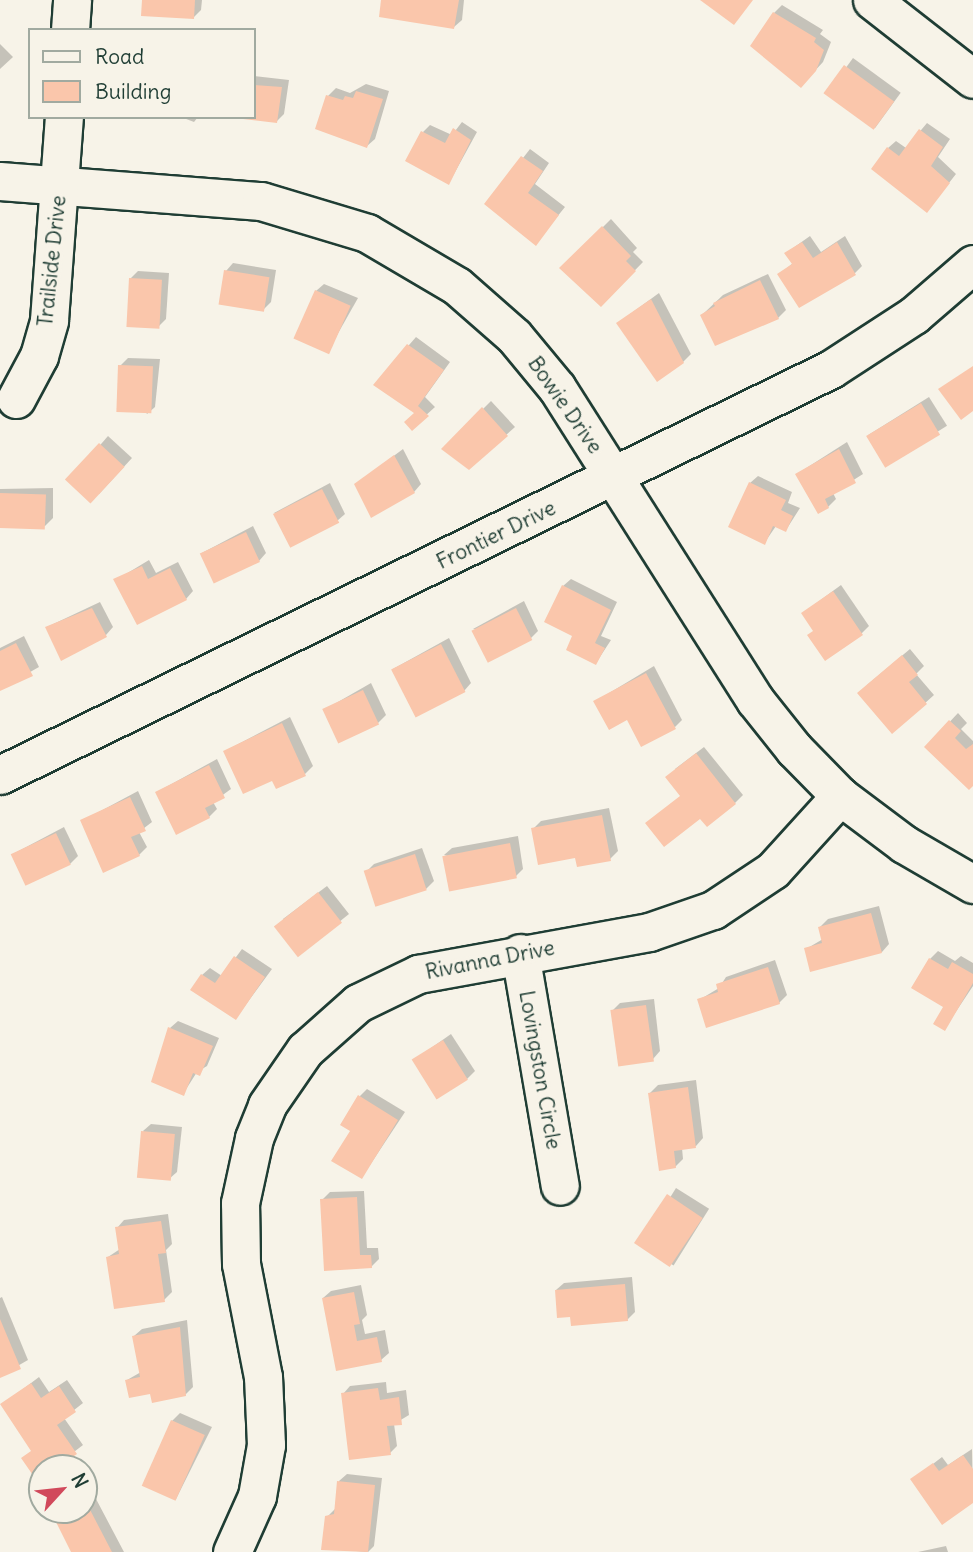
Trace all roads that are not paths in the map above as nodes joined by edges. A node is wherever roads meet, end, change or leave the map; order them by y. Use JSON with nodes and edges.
{"nodes":[{"id":1,"x":72,"y":0,"type":"edge"},
{"id":2,"x":872,"y":0,"type":"edge"},
{"id":3,"x":69,"y":28,"type":"edge"},
{"id":4,"x":973,"y":79,"type":"edge"},
{"id":5,"x":64,"y":119,"type":"edge"},
{"id":6,"x":0,"y":181,"type":"edge"},
{"id":7,"x":59,"y":184,"type":"junction"},
{"id":8,"x":973,"y":264,"type":"edge"},
{"id":9,"x":16,"y":398,"type":"dead end"},
{"id":10,"x":614,"y":477,"type":"junction"},
{"id":11,"x":0,"y":775,"type":"edge"},
{"id":12,"x":840,"y":796,"type":"junction"},
{"id":13,"x":973,"y":884,"type":"edge"},
{"id":14,"x":520,"y":953,"type":"junction"},
{"id":15,"x":560,"y":1186,"type":"dead end"},
{"id":16,"x":232,"y":1552,"type":"edge"}],
"edges":[{"from":1,"to":3,"type":"street"},
{"from":2,"to":4,"type":"street"},
{"from":5,"to":7,"type":"street","name":"Trailside Drive"},
{"from":6,"to":7,"type":"street","name":"Bowie Drive"},
{"from":7,"to":9,"type":"street","name":"Trailside Drive"},
{"from":7,"to":10,"type":"street","name":"Bowie Drive"},
{"from":8,"to":10,"type":"street","name":"Frontier Drive"},
{"from":10,"to":11,"type":"street","name":"Frontier Drive"},
{"from":10,"to":12,"type":"street","name":"Bowie Drive"},
{"from":12,"to":13,"type":"street","name":"Bowie Drive"},
{"from":12,"to":14,"type":"street","name":"Rivanna Drive"},
{"from":14,"to":15,"type":"street","name":"Lovingston Circle"},
{"from":14,"to":16,"type":"street","name":"Rivanna Drive"}]}
